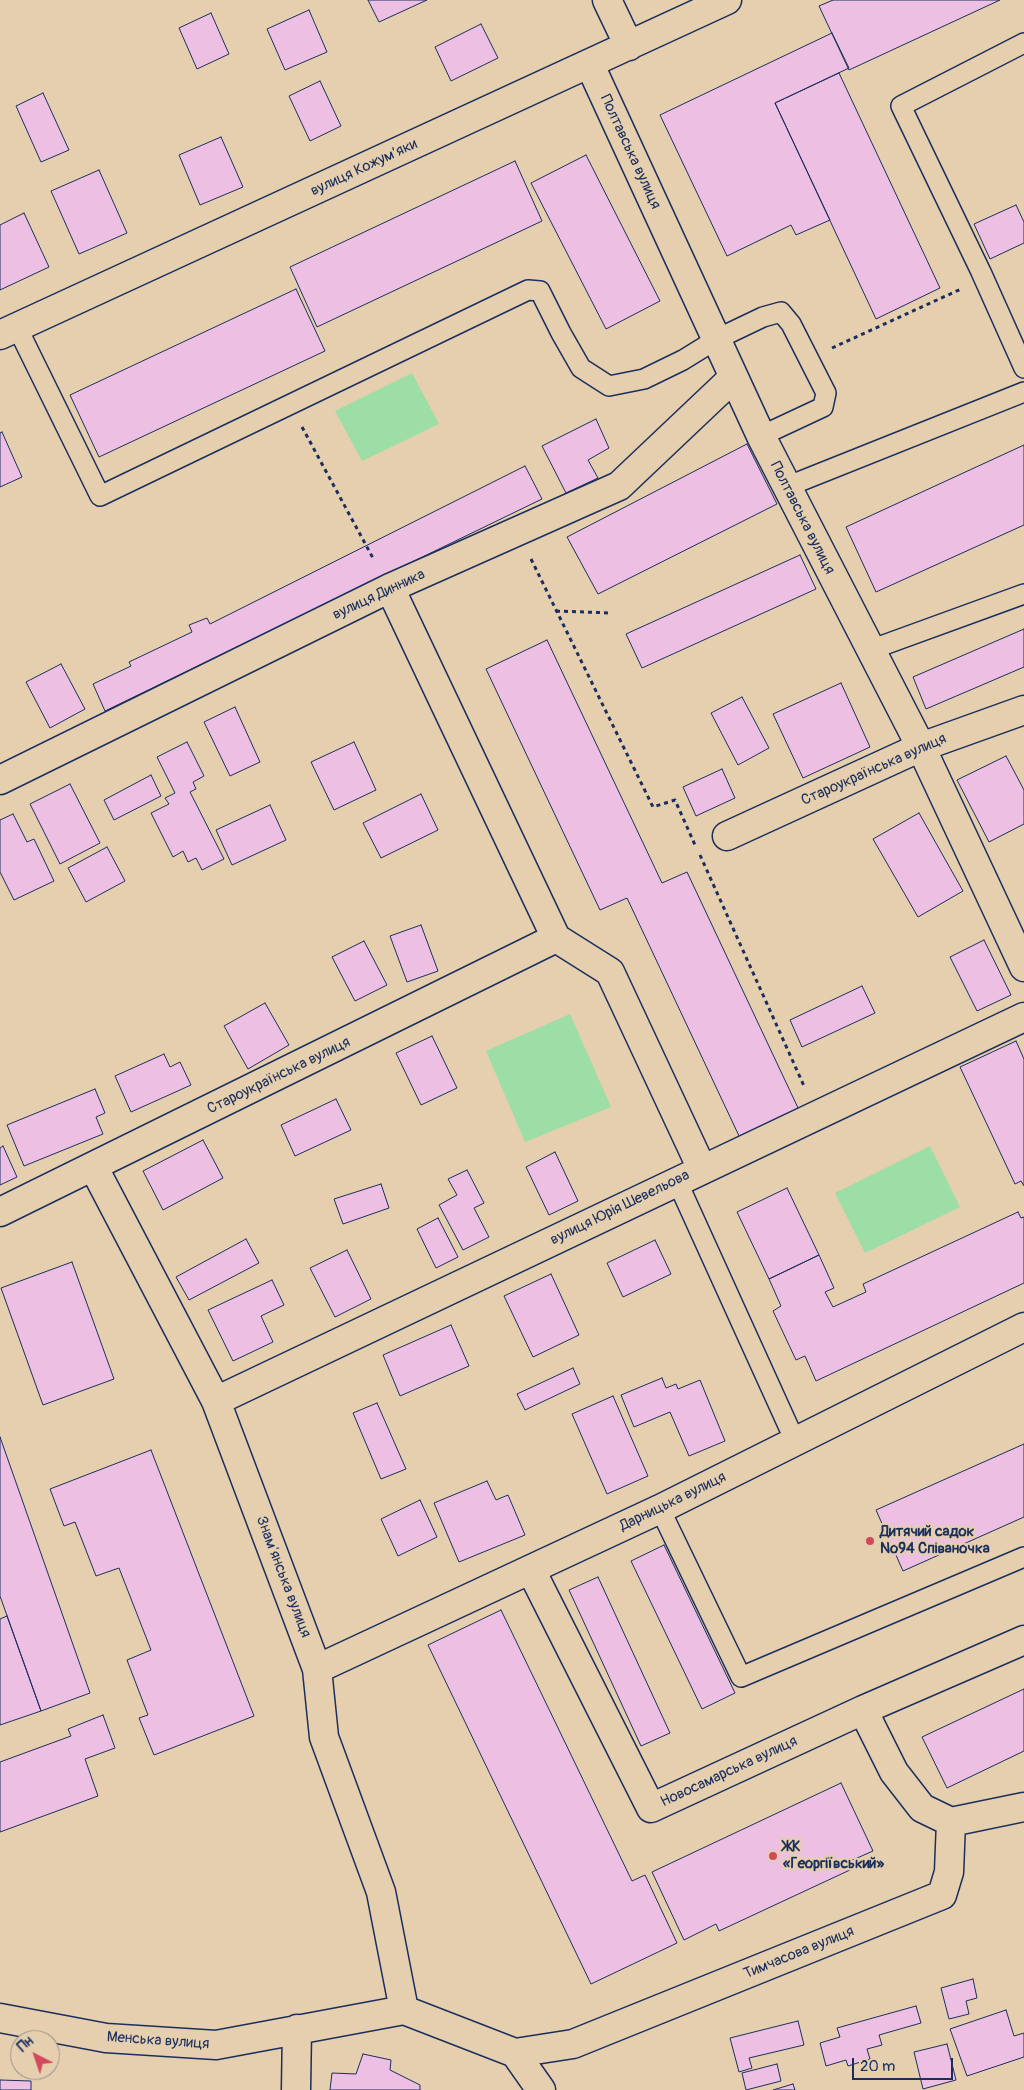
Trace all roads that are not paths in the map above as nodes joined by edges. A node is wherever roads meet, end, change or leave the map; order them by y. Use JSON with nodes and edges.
{"nodes":[{"id":1,"x":607,"y":0,"type":"edge"},
{"id":2,"x":728,"y":0,"type":"edge"},
{"id":3,"x":1024,"y":43,"type":"edge"},
{"id":4,"x":629,"y":46,"type":"junction"},
{"id":5,"x":590,"y":65,"type":"junction"},
{"id":6,"x":8,"y":331,"type":"edge"},
{"id":7,"x":717,"y":339,"type":"junction"},
{"id":8,"x":1024,"y":368,"type":"edge"},
{"id":9,"x":733,"y":378,"type":"junction"},
{"id":10,"x":1024,"y":392,"type":"edge"},
{"id":11,"x":761,"y":436,"type":"junction"},
{"id":12,"x":786,"y":487,"type":"junction"},
{"id":13,"x":390,"y":588,"type":"junction"},
{"id":14,"x":1024,"y":594,"type":"edge"},
{"id":15,"x":870,"y":650,"type":"junction"},
{"id":16,"x":1024,"y":710,"type":"edge"},
{"id":17,"x":921,"y":747,"type":"junction"},
{"id":18,"x":0,"y":780,"type":"edge"},
{"id":19,"x":727,"y":836,"type":"dead end"},
{"id":20,"x":556,"y":938,"type":"junction"},
{"id":21,"x":1024,"y":967,"type":"edge"},
{"id":22,"x":1024,"y":1017,"type":"edge"},
{"id":23,"x":94,"y":1168,"type":"junction"},
{"id":24,"x":702,"y":1169,"type":"junction"},
{"id":25,"x":677,"y":1181,"type":"junction"},
{"id":26,"x":0,"y":1212,"type":"edge"},
{"id":27,"x":1024,"y":1327,"type":"edge"},
{"id":28,"x":216,"y":1401,"type":"junction"},
{"id":29,"x":795,"y":1441,"type":"junction"},
{"id":30,"x":660,"y":1509,"type":"junction"},
{"id":31,"x":1024,"y":1557,"type":"edge"},
{"id":32,"x":531,"y":1570,"type":"junction"},
{"id":33,"x":1024,"y":1640,"type":"edge"},
{"id":34,"x":317,"y":1669,"type":"junction"},
{"id":35,"x":863,"y":1710,"type":"junction"},
{"id":36,"x":1024,"y":1807,"type":"edge"},
{"id":37,"x":951,"y":1822,"type":"junction"},
{"id":38,"x":404,"y":2010,"type":"junction"},
{"id":39,"x":0,"y":2018,"type":"edge"},
{"id":40,"x":297,"y":2029,"type":"junction"},
{"id":41,"x":515,"y":2053,"type":"junction"},
{"id":42,"x":296,"y":2090,"type":"edge"},
{"id":43,"x":542,"y":2090,"type":"edge"}],
"edges":[{"from":1,"to":4,"type":"street"},
{"from":2,"to":4,"type":"street","name":"вулиця Кожум’яки"},
{"from":3,"to":8,"type":"lane"},
{"from":4,"to":5,"type":"street","name":"вулиця Кожум’яки"},
{"from":5,"to":6,"type":"street","name":"вулиця Кожум’яки"},
{"from":5,"to":7,"type":"street","name":"Полтавська вулиця"},
{"from":6,"to":7,"type":"lane"},
{"from":7,"to":9,"type":"street","name":"Полтавська вулиця"},
{"from":7,"to":11,"type":"lane"},
{"from":9,"to":11,"type":"street","name":"Полтавська вулиця"},
{"from":9,"to":13,"type":"street","name":"вулиця Динника"},
{"from":10,"to":12,"type":"lane"},
{"from":11,"to":12,"type":"street","name":"Полтавська вулиця"},
{"from":12,"to":15,"type":"street","name":"Полтавська вулиця"},
{"from":13,"to":18,"type":"street","name":"вулиця Динника"},
{"from":13,"to":20,"type":"street"},
{"from":14,"to":15,"type":"lane"},
{"from":15,"to":17,"type":"street","name":"Полтавська вулиця"},
{"from":16,"to":17,"type":"street","name":"Староукраїнська вулиця"},
{"from":17,"to":19,"type":"street","name":"Староукраїнська вулиця"},
{"from":17,"to":21,"type":"street","name":"Полтавська вулиця"},
{"from":20,"to":23,"type":"street","name":"Староукраїнська вулиця"},
{"from":20,"to":24,"type":"street"},
{"from":22,"to":24,"type":"street","name":"вулиця Юрія Шевельова"},
{"from":23,"to":26,"type":"street","name":"Староукраїнська вулиця"},
{"from":23,"to":28,"type":"street","name":"Знамʼянська вулиця"},
{"from":24,"to":25,"type":"street","name":"вулиця Юрія Шевельова"},
{"from":25,"to":28,"type":"street","name":"вулиця Юрія Шевельова"},
{"from":25,"to":29,"type":"lane"},
{"from":27,"to":29,"type":"street","name":"Дарницька вулиця"},
{"from":28,"to":34,"type":"street","name":"Знамʼянська вулиця"},
{"from":29,"to":30,"type":"street","name":"Дарницька вулиця"},
{"from":30,"to":31,"type":"lane"},
{"from":30,"to":32,"type":"street","name":"Дарницька вулиця"},
{"from":32,"to":34,"type":"street","name":"Дарницька вулиця"},
{"from":32,"to":35,"type":"street","name":"Новосамарська вулиця"},
{"from":33,"to":35,"type":"street","name":"Новосамарська вулиця"},
{"from":34,"to":38,"type":"street","name":"Знамʼянська вулиця"},
{"from":35,"to":37,"type":"street"},
{"from":36,"to":37,"type":"street"},
{"from":37,"to":41,"type":"street","name":"Тимчасова вулиця"},
{"from":38,"to":40,"type":"street","name":"Менська вулиця"},
{"from":38,"to":41,"type":"street"},
{"from":39,"to":40,"type":"street","name":"Менська вулиця"},
{"from":40,"to":42,"type":"street"},
{"from":41,"to":43,"type":"street"}]}
